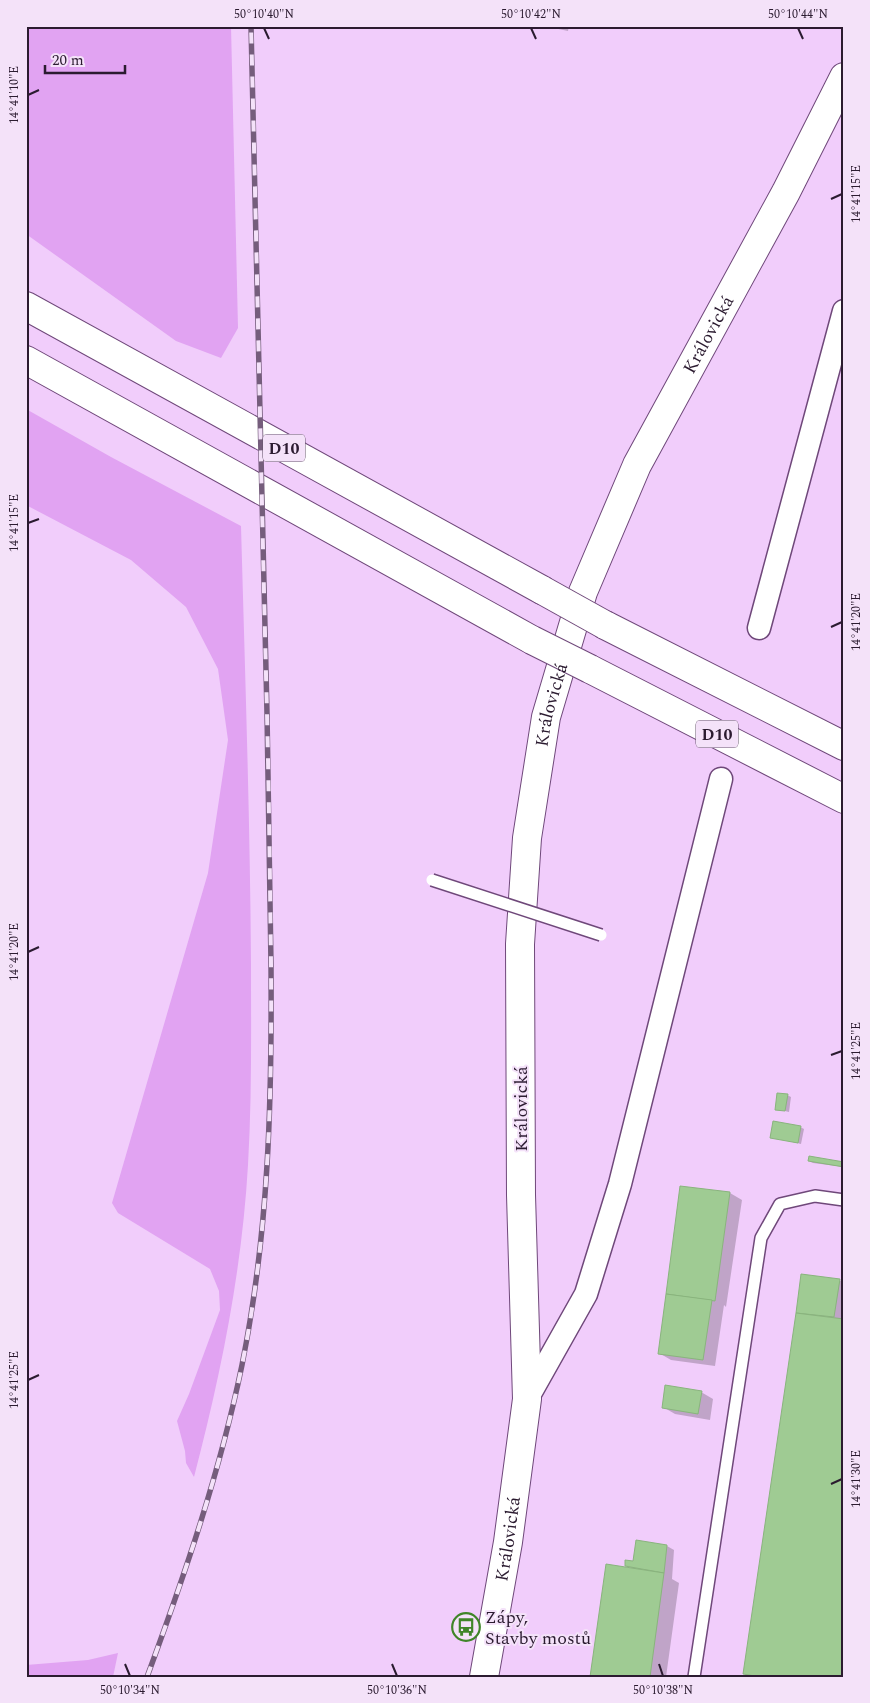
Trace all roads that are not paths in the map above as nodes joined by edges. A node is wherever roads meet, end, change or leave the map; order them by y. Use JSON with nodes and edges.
{"nodes":[{"id":1,"x":844,"y":77,"type":"edge"},
{"id":2,"x":26,"y":306,"type":"edge"},
{"id":3,"x":844,"y":311,"type":"edge"},
{"id":4,"x":26,"y":360,"type":"edge"},
{"id":5,"x":759,"y":628,"type":"dead end"},
{"id":6,"x":844,"y":746,"type":"edge"},
{"id":7,"x":721,"y":780,"type":"dead end"},
{"id":8,"x":844,"y":799,"type":"edge"},
{"id":9,"x":432,"y":880,"type":"dead end"},
{"id":10,"x":601,"y":935,"type":"dead end"},
{"id":11,"x":844,"y":1200,"type":"edge"},
{"id":12,"x":527,"y":1400,"type":"junction"},
{"id":13,"x":484,"y":1677,"type":"edge"},
{"id":14,"x":694,"y":1677,"type":"edge"}],
"edges":[{"from":1,"to":12,"type":"main road","name":"Královická"},
{"from":2,"to":6,"type":"main road","number":"D10","bridge":true},
{"from":3,"to":5,"type":"street"},
{"from":4,"to":8,"type":"main road","number":"D10","bridge":true},
{"from":7,"to":12,"type":"street","name":"Královická"},
{"from":9,"to":10,"type":"lane","bridge":true},
{"from":11,"to":14,"type":"lane"},
{"from":12,"to":13,"type":"main road","name":"Královická"}]}
